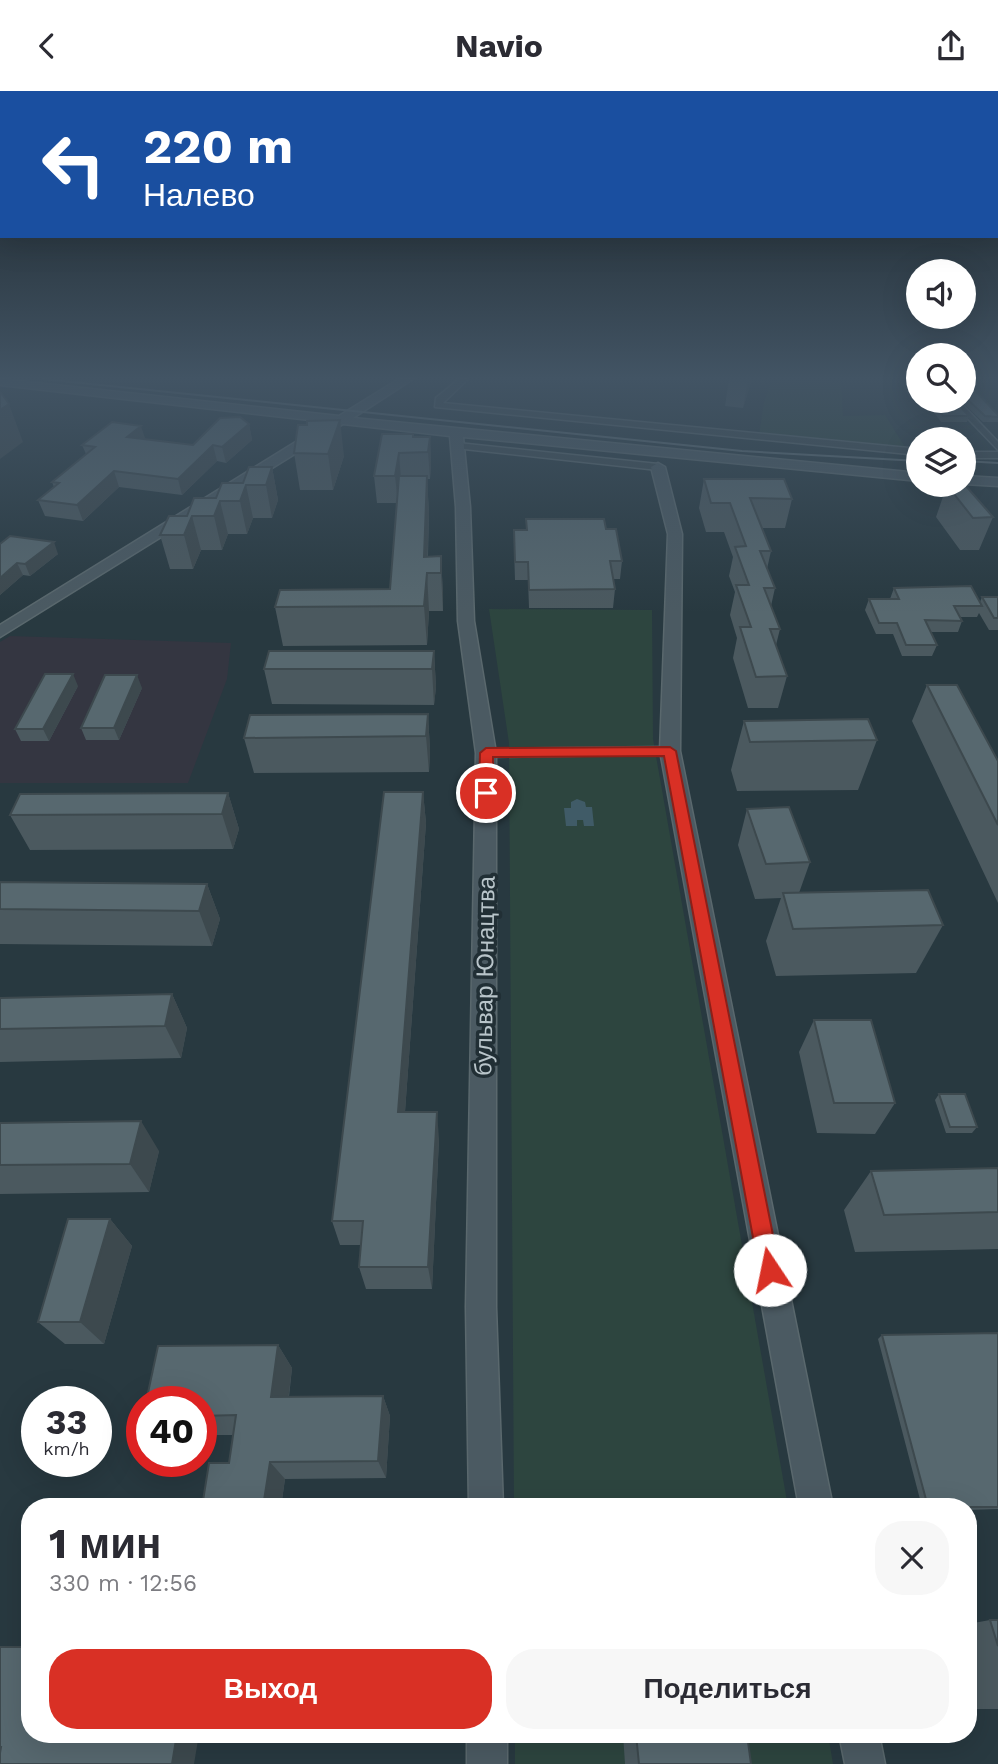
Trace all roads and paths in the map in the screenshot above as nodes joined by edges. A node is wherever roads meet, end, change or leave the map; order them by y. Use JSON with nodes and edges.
{"nodes":[{"id":1,"x":284,"y":457,"type":"edge"},
{"id":2,"x":458,"y":457,"type":"edge"},
{"id":3,"x":584,"y":457,"type":"edge"},
{"id":4,"x":670,"y":457,"type":"edge"},
{"id":5,"x":658,"y":467,"type":"joint"},
{"id":6,"x":906,"y":476,"type":"edge"},
{"id":7,"x":976,"y":481,"type":"edge"},
{"id":8,"x":998,"y":482,"type":"edge"},
{"id":9,"x":0,"y":632,"type":"edge"},
{"id":10,"x":670,"y":751,"type":"junction"},
{"id":11,"x":486,"y":753,"type":"junction"},
{"id":12,"x":486,"y":1498,"type":"edge"},
{"id":13,"x":814,"y":1498,"type":"edge"},
{"id":14,"x":487,"y":1743,"type":"edge"},
{"id":15,"x":860,"y":1743,"type":"edge"},
{"id":16,"x":487,"y":1764,"type":"edge"},
{"id":17,"x":864,"y":1764,"type":"edge"}],
"edges":[{"from":1,"to":9,"type":"street"},
{"from":2,"to":11,"type":"street","name":"бульвар Юнацтва"},
{"from":3,"to":5,"type":"street"},
{"from":4,"to":6,"type":"street"},
{"from":5,"to":10,"type":"street"},
{"from":7,"to":8,"type":"street"},
{"from":10,"to":11,"type":"street"},
{"from":10,"to":13,"type":"street"},
{"from":11,"to":12,"type":"street","name":"бульвар Юнацтва"},
{"from":14,"to":16,"type":"street"},
{"from":15,"to":17,"type":"street"}]}
